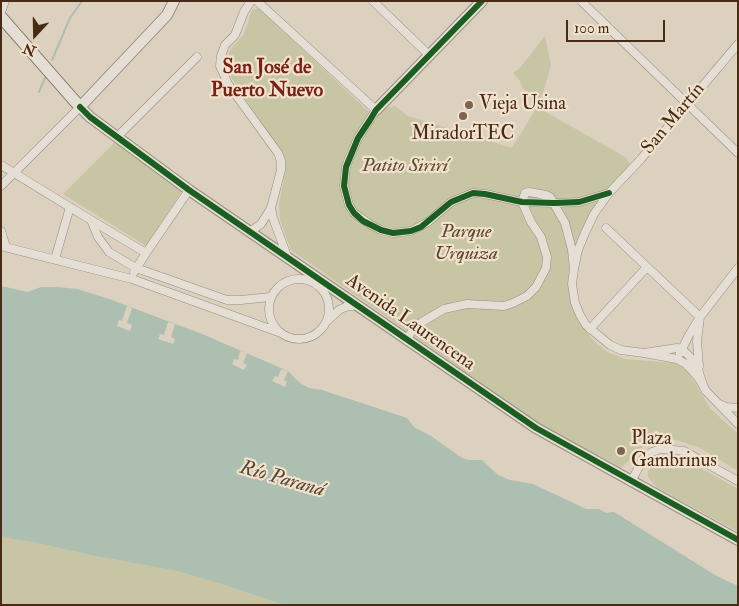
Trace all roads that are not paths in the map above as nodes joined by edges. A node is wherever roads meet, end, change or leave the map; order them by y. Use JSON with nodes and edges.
{"nodes":[{"id":1,"x":6,"y":1,"type":"edge"},
{"id":2,"x":174,"y":1,"type":"edge"},
{"id":3,"x":251,"y":1,"type":"edge"},
{"id":4,"x":257,"y":1,"type":"edge"},
{"id":5,"x":373,"y":1,"type":"edge"},
{"id":6,"x":482,"y":1,"type":"edge"},
{"id":7,"x":582,"y":1,"type":"edge"},
{"id":8,"x":1,"y":12,"type":"edge"},
{"id":9,"x":1,"y":17,"type":"edge"},
{"id":10,"x":738,"y":44,"type":"edge"},
{"id":11,"x":429,"y":55,"type":"junction"},
{"id":12,"x":197,"y":57,"type":"dead end"},
{"id":13,"x":686,"y":104,"type":"junction"},
{"id":14,"x":80,"y":106,"type":"junction"},
{"id":15,"x":376,"y":110,"type":"junction"},
{"id":16,"x":117,"y":137,"type":"junction"},
{"id":17,"x":738,"y":154,"type":"edge"},
{"id":18,"x":1,"y":165,"type":"edge"},
{"id":19,"x":14,"y":173,"type":"junction"},
{"id":20,"x":1,"y":186,"type":"edge"},
{"id":21,"x":189,"y":190,"type":"junction"},
{"id":22,"x":609,"y":192,"type":"junction"},
{"id":23,"x":522,"y":202,"type":"junction"},
{"id":24,"x":554,"y":203,"type":"junction"},
{"id":25,"x":70,"y":207,"type":"junction"},
{"id":26,"x":271,"y":208,"type":"junction"},
{"id":27,"x":91,"y":220,"type":"junction"},
{"id":28,"x":606,"y":228,"type":"dead end"},
{"id":29,"x":1,"y":231,"type":"edge"},
{"id":30,"x":250,"y":231,"type":"junction"},
{"id":31,"x":4,"y":247,"type":"edge"},
{"id":32,"x":146,"y":253,"type":"junction"},
{"id":33,"x":287,"y":256,"type":"junction"},
{"id":34,"x":55,"y":259,"type":"junction"},
{"id":35,"x":647,"y":267,"type":"junction"},
{"id":36,"x":136,"y":268,"type":"junction"},
{"id":37,"x":738,"y":268,"type":"edge"},
{"id":38,"x":574,"y":269,"type":"junction"},
{"id":39,"x":132,"y":279,"type":"junction"},
{"id":40,"x":270,"y":297,"type":"junction"},
{"id":41,"x":357,"y":305,"type":"junction"},
{"id":42,"x":700,"y":317,"type":"junction"},
{"id":43,"x":324,"y":324,"type":"junction"},
{"id":44,"x":590,"y":329,"type":"junction"},
{"id":45,"x":281,"y":333,"type":"junction"},
{"id":46,"x":406,"y":340,"type":"junction"},
{"id":47,"x":682,"y":349,"type":"junction"},
{"id":48,"x":644,"y":353,"type":"junction"},
{"id":49,"x":677,"y":359,"type":"junction"},
{"id":50,"x":700,"y":370,"type":"junction"},
{"id":51,"x":703,"y":385,"type":"junction"},
{"id":52,"x":717,"y":403,"type":"junction"},
{"id":53,"x":738,"y":408,"type":"edge"},
{"id":54,"x":728,"y":416,"type":"junction"},
{"id":55,"x":738,"y":416,"type":"edge"},
{"id":56,"x":738,"y":424,"type":"edge"},
{"id":57,"x":738,"y":481,"type":"edge"},
{"id":58,"x":631,"y":482,"type":"junction"},
{"id":59,"x":738,"y":540,"type":"edge"}],
"edges":[{"from":1,"to":8,"type":"street"},
{"from":2,"to":14,"type":"street"},
{"from":3,"to":26,"type":"street"},
{"from":4,"to":15,"type":"street"},
{"from":5,"to":11,"type":"street"},
{"from":6,"to":11,"type":"street"},
{"from":7,"to":13,"type":"street"},
{"from":9,"to":14,"type":"main road","name":"Avenida Laurencena"},
{"from":10,"to":13,"type":"street","name":"San Martín"},
{"from":11,"to":15,"type":"street"},
{"from":12,"to":16,"type":"street"},
{"from":13,"to":17,"type":"street"},
{"from":13,"to":22,"type":"street","name":"San Martín"},
{"from":14,"to":16,"type":"street","name":"Avenida Laurencena"},
{"from":14,"to":19,"type":"street"},
{"from":15,"to":23,"type":"street"},
{"from":16,"to":21,"type":"street","name":"Avenida Laurencena"},
{"from":18,"to":19,"type":"street"},
{"from":19,"to":20,"type":"street"},
{"from":19,"to":25,"type":"street"},
{"from":21,"to":30,"type":"street","name":"Avenida Laurencena"},
{"from":21,"to":32,"type":"street"},
{"from":22,"to":24,"type":"street"},
{"from":22,"to":38,"type":"street","name":"San Martín"},
{"from":23,"to":24,"type":"street"},
{"from":23,"to":46,"type":"street"},
{"from":24,"to":38,"type":"street"},
{"from":25,"to":27,"type":"street"},
{"from":25,"to":34,"type":"street"},
{"from":26,"to":30,"type":"street"},
{"from":26,"to":33,"type":"street"},
{"from":27,"to":32,"type":"street"},
{"from":27,"to":36,"type":"street"},
{"from":28,"to":35,"type":"street"},
{"from":29,"to":31,"type":"street"},
{"from":30,"to":33,"type":"street","name":"Avenida Laurencena"},
{"from":31,"to":34,"type":"street"},
{"from":32,"to":36,"type":"street"},
{"from":33,"to":41,"type":"street","name":"Avenida Laurencena"},
{"from":34,"to":39,"type":"street"},
{"from":35,"to":42,"type":"street"},
{"from":35,"to":44,"type":"street"},
{"from":36,"to":39,"type":"street"},
{"from":36,"to":40,"type":"street"},
{"from":37,"to":42,"type":"street"},
{"from":38,"to":44,"type":"street"},
{"from":39,"to":45,"type":"street"},
{"from":40,"to":43,"type":"street"},
{"from":40,"to":45,"type":"street"},
{"from":41,"to":43,"type":"street"},
{"from":41,"to":46,"type":"street","name":"Avenida Laurencena"},
{"from":42,"to":47,"type":"street"},
{"from":42,"to":50,"type":"street"},
{"from":43,"to":45,"type":"street"},
{"from":44,"to":48,"type":"street"},
{"from":46,"to":58,"type":"street","name":"Avenida Laurencena"},
{"from":47,"to":48,"type":"street"},
{"from":47,"to":49,"type":"street"},
{"from":47,"to":50,"type":"street"},
{"from":48,"to":49,"type":"street"},
{"from":49,"to":51,"type":"street"},
{"from":50,"to":51,"type":"street"},
{"from":51,"to":52,"type":"street"},
{"from":52,"to":53,"type":"street"},
{"from":52,"to":54,"type":"street"},
{"from":54,"to":55,"type":"street"},
{"from":54,"to":56,"type":"street"},
{"from":57,"to":58,"type":"street"},
{"from":58,"to":59,"type":"street","name":"Avenida Laurencena"}]}
